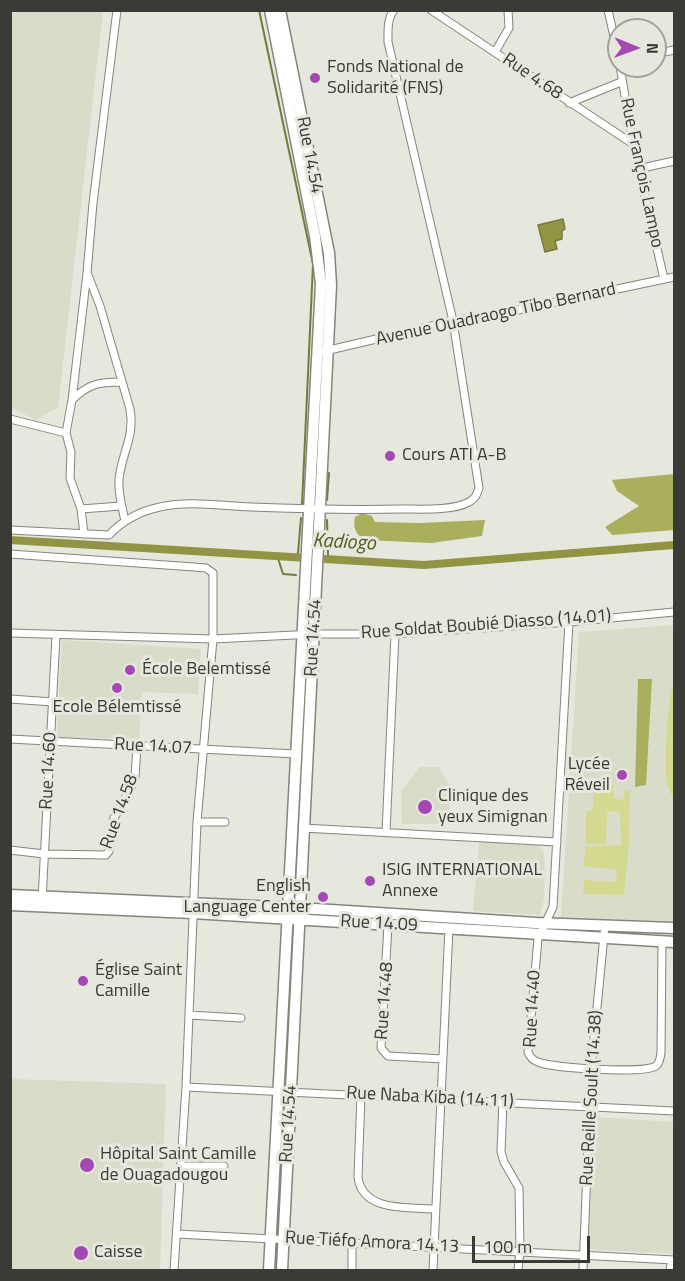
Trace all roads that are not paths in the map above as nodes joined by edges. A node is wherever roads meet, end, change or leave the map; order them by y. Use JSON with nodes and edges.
{"nodes":[{"id":1,"x":117,"y":10,"type":"edge"},
{"id":2,"x":270,"y":10,"type":"edge"},
{"id":3,"x":280,"y":10,"type":"edge"},
{"id":4,"x":394,"y":10,"type":"edge"},
{"id":5,"x":432,"y":10,"type":"edge"},
{"id":6,"x":508,"y":10,"type":"edge"},
{"id":7,"x":495,"y":52,"type":"junction"},
{"id":8,"x":621,"y":78,"type":"edge"},
{"id":9,"x":621,"y":82,"type":"junction"},
{"id":10,"x":569,"y":103,"type":"junction"},
{"id":11,"x":633,"y":144,"type":"junction"},
{"id":12,"x":675,"y":161,"type":"edge"},
{"id":13,"x":638,"y":169,"type":"junction"},
{"id":14,"x":87,"y":273,"type":"junction"},
{"id":15,"x":675,"y":277,"type":"edge"},
{"id":16,"x":664,"y":279,"type":"junction"},
{"id":17,"x":453,"y":321,"type":"junction"},
{"id":18,"x":322,"y":351,"type":"junction"},
{"id":19,"x":122,"y":382,"type":"junction"},
{"id":20,"x":72,"y":400,"type":"junction"},
{"id":21,"x":10,"y":419,"type":"edge"},
{"id":22,"x":66,"y":434,"type":"junction"},
{"id":23,"x":121,"y":506,"type":"junction"},
{"id":24,"x":81,"y":509,"type":"junction"},
{"id":25,"x":314,"y":510,"type":"junction"},
{"id":26,"x":125,"y":521,"type":"junction"},
{"id":27,"x":10,"y":530,"type":"edge"},
{"id":28,"x":84,"y":534,"type":"junction"},
{"id":29,"x":10,"y":554,"type":"edge"},
{"id":30,"x":312,"y":568,"type":"junction"},
{"id":31,"x":675,"y":612,"type":"edge"},
{"id":32,"x":569,"y":622,"type":"junction"},
{"id":33,"x":10,"y":633,"type":"edge"},
{"id":34,"x":315,"y":634,"type":"junction"},
{"id":35,"x":395,"y":634,"type":"junction"},
{"id":36,"x":303,"y":635,"type":"junction"},
{"id":37,"x":56,"y":636,"type":"junction"},
{"id":38,"x":213,"y":639,"type":"junction"},
{"id":39,"x":10,"y":699,"type":"edge"},
{"id":40,"x":52,"y":702,"type":"junction"},
{"id":41,"x":10,"y":739,"type":"edge"},
{"id":42,"x":50,"y":742,"type":"junction"},
{"id":43,"x":137,"y":746,"type":"junction"},
{"id":44,"x":202,"y":749,"type":"junction"},
{"id":45,"x":296,"y":754,"type":"junction"},
{"id":46,"x":197,"y":822,"type":"junction"},
{"id":47,"x":225,"y":822,"type":"dead end"},
{"id":48,"x":303,"y":828,"type":"junction"},
{"id":49,"x":386,"y":832,"type":"junction"},
{"id":50,"x":557,"y":842,"type":"junction"},
{"id":51,"x":10,"y":850,"type":"edge"},
{"id":52,"x":44,"y":854,"type":"junction"},
{"id":53,"x":10,"y":895,"type":"edge"},
{"id":54,"x":42,"y":902,"type":"junction"},
{"id":55,"x":10,"y":905,"type":"edge"},
{"id":56,"x":193,"y":908,"type":"junction"},
{"id":57,"x":293,"y":914,"type":"junction"},
{"id":58,"x":388,"y":925,"type":"junction"},
{"id":59,"x":605,"y":926,"type":"junction"},
{"id":60,"x":449,"y":928,"type":"junction"},
{"id":61,"x":675,"y":928,"type":"edge"},
{"id":62,"x":543,"y":929,"type":"junction"},
{"id":63,"x":605,"y":938,"type":"junction"},
{"id":64,"x":662,"y":941,"type":"junction"},
{"id":65,"x":675,"y":942,"type":"edge"},
{"id":66,"x":189,"y":1015,"type":"junction"},
{"id":67,"x":241,"y":1018,"type":"dead end"},
{"id":68,"x":443,"y":1059,"type":"junction"},
{"id":69,"x":591,"y":1069,"type":"junction"},
{"id":70,"x":186,"y":1087,"type":"junction"},
{"id":71,"x":279,"y":1091,"type":"junction"},
{"id":72,"x":291,"y":1092,"type":"junction"},
{"id":73,"x":361,"y":1095,"type":"junction"},
{"id":74,"x":441,"y":1099,"type":"junction"},
{"id":75,"x":503,"y":1101,"type":"junction"},
{"id":76,"x":589,"y":1106,"type":"junction"},
{"id":77,"x":675,"y":1111,"type":"edge"},
{"id":78,"x":181,"y":1166,"type":"junction"},
{"id":79,"x":224,"y":1166,"type":"dead end"},
{"id":80,"x":435,"y":1209,"type":"junction"},
{"id":81,"x":177,"y":1234,"type":"junction"},
{"id":82,"x":271,"y":1238,"type":"junction"},
{"id":83,"x":284,"y":1239,"type":"junction"},
{"id":84,"x":352,"y":1243,"type":"junction"},
{"id":85,"x":434,"y":1246,"type":"junction"},
{"id":86,"x":520,"y":1251,"type":"junction"},
{"id":87,"x":585,"y":1256,"type":"junction"},
{"id":88,"x":673,"y":1260,"type":"edge"},
{"id":89,"x":174,"y":1270,"type":"edge"},
{"id":90,"x":269,"y":1270,"type":"edge"},
{"id":91,"x":282,"y":1270,"type":"edge"},
{"id":92,"x":352,"y":1270,"type":"edge"},
{"id":93,"x":433,"y":1270,"type":"edge"},
{"id":94,"x":518,"y":1270,"type":"edge"},
{"id":95,"x":583,"y":1270,"type":"edge"},
{"id":96,"x":669,"y":1270,"type":"edge"}],
"edges":[{"from":1,"to":14,"type":"street"},
{"from":2,"to":18,"type":"main road","name":"Rue 14.54"},
{"from":3,"to":18,"type":"main road","name":"Rue 14.54"},
{"from":4,"to":17,"type":"street"},
{"from":5,"to":7,"type":"street","name":"Rue 4.68"},
{"from":6,"to":7,"type":"street"},
{"from":7,"to":10,"type":"street","name":"Rue 4.68"},
{"from":8,"to":9,"type":"street","name":"Rue François Lampo"},
{"from":9,"to":10,"type":"street"},
{"from":9,"to":11,"type":"street","name":"Rue François Lampo"},
{"from":10,"to":11,"type":"street","name":"Rue 4.68"},
{"from":11,"to":13,"type":"street","name":"Rue François Lampo"},
{"from":12,"to":13,"type":"street"},
{"from":13,"to":16,"type":"street","name":"Rue François Lampo"},
{"from":14,"to":19,"type":"street"},
{"from":14,"to":20,"type":"street"},
{"from":15,"to":16,"type":"street","name":"Avenue Ouadraogo Tibo Bernard"},
{"from":16,"to":17,"type":"street","name":"Avenue Ouadraogo Tibo Bernard"},
{"from":17,"to":18,"type":"street","name":"Avenue Ouadraogo Tibo Bernard"},
{"from":17,"to":25,"type":"street"},
{"from":18,"to":25,"type":"main road","name":"Rue 14.54"},
{"from":19,"to":20,"type":"street"},
{"from":19,"to":23,"type":"street"},
{"from":20,"to":22,"type":"street"},
{"from":21,"to":22,"type":"street"},
{"from":22,"to":24,"type":"street"},
{"from":23,"to":24,"type":"street"},
{"from":23,"to":26,"type":"street"},
{"from":24,"to":28,"type":"street"},
{"from":25,"to":26,"type":"street"},
{"from":25,"to":30,"type":"main road","name":"Rue 14.54"},
{"from":26,"to":28,"type":"street"},
{"from":27,"to":28,"type":"street"},
{"from":29,"to":38,"type":"street"},
{"from":30,"to":34,"type":"main road","name":"Rue 14.54"},
{"from":30,"to":36,"type":"main road"},
{"from":31,"to":32,"type":"street","name":"Rue Soldat Boubié Diasso (14.01)"},
{"from":32,"to":35,"type":"street","name":"Rue Soldat Boubié Diasso (14.01)"},
{"from":32,"to":50,"type":"street"},
{"from":33,"to":37,"type":"street","name":"Rue Soldat Boubié Diasso (14.01)"},
{"from":34,"to":35,"type":"street","name":"Rue Soldat Boubié Diasso (14.01)"},
{"from":34,"to":36,"type":"street","name":"Rue Soldat Boubié Diasso (14.01)"},
{"from":34,"to":48,"type":"main road","name":"Rue 14.54"},
{"from":35,"to":49,"type":"street"},
{"from":36,"to":38,"type":"street","name":"Rue Soldat Boubié Diasso (14.01)"},
{"from":36,"to":45,"type":"main road"},
{"from":37,"to":38,"type":"street","name":"Rue Soldat Boubié Diasso (14.01)"},
{"from":37,"to":40,"type":"street","name":"Rue 14.60"},
{"from":38,"to":44,"type":"street"},
{"from":39,"to":40,"type":"street"},
{"from":40,"to":42,"type":"street","name":"Rue 14.60"},
{"from":41,"to":42,"type":"street","name":"Rue 14.07"},
{"from":42,"to":43,"type":"street","name":"Rue 14.07"},
{"from":42,"to":52,"type":"street","name":"Rue 14.60"},
{"from":43,"to":44,"type":"street","name":"Rue 14.07"},
{"from":43,"to":52,"type":"street","name":"Rue 14.58"},
{"from":44,"to":45,"type":"street","name":"Rue 14.07"},
{"from":44,"to":46,"type":"street"},
{"from":45,"to":57,"type":"main road"},
{"from":46,"to":47,"type":"street"},
{"from":46,"to":56,"type":"street"},
{"from":48,"to":49,"type":"street"},
{"from":48,"to":57,"type":"main road","name":"Rue 14.54"},
{"from":49,"to":50,"type":"street"},
{"from":50,"to":62,"type":"street"},
{"from":51,"to":52,"type":"street","name":"Rue 14.58"},
{"from":52,"to":54,"type":"street","name":"Rue 14.60"},
{"from":53,"to":54,"type":"main road","name":"Rue 14.09"},
{"from":54,"to":55,"type":"main road","name":"Rue 14.09"},
{"from":54,"to":56,"type":"main road","name":"Rue 14.09"},
{"from":56,"to":57,"type":"main road","name":"Rue 14.09"},
{"from":56,"to":66,"type":"street"},
{"from":57,"to":58,"type":"main road","name":"Rue 14.09"},
{"from":57,"to":62,"type":"main road","name":"Rue 14.09"},
{"from":57,"to":71,"type":"main road"},
{"from":57,"to":72,"type":"main road","name":"Rue 14.54"},
{"from":58,"to":60,"type":"main road","name":"Rue 14.09"},
{"from":58,"to":68,"type":"street","name":"Rue 14.48"},
{"from":59,"to":61,"type":"main road","name":"Rue 14.09"},
{"from":59,"to":62,"type":"main road","name":"Rue 14.09"},
{"from":59,"to":63,"type":"street","name":"Rue Reille Soult (14.38)"},
{"from":60,"to":62,"type":"main road","name":"Rue 14.09"},
{"from":60,"to":68,"type":"street"},
{"from":62,"to":63,"type":"main road","name":"Rue 14.09"},
{"from":62,"to":69,"type":"street","name":"Rue 14.40"},
{"from":63,"to":64,"type":"main road","name":"Rue 14.09"},
{"from":63,"to":69,"type":"street","name":"Rue Reille Soult (14.38)"},
{"from":64,"to":65,"type":"main road","name":"Rue 14.09"},
{"from":64,"to":69,"type":"street"},
{"from":66,"to":67,"type":"street"},
{"from":66,"to":70,"type":"street"},
{"from":68,"to":74,"type":"street"},
{"from":69,"to":76,"type":"street","name":"Rue Reille Soult (14.38)"},
{"from":70,"to":71,"type":"street","name":"Rue Naba Kiba (14.11)"},
{"from":70,"to":78,"type":"street"},
{"from":71,"to":72,"type":"street","name":"Rue Naba Kiba (14.11)"},
{"from":71,"to":82,"type":"main road"},
{"from":72,"to":73,"type":"street","name":"Rue Naba Kiba (14.11)"},
{"from":72,"to":83,"type":"main road","name":"Rue 14.54"},
{"from":73,"to":74,"type":"street","name":"Rue Naba Kiba (14.11)"},
{"from":73,"to":80,"type":"street"},
{"from":74,"to":75,"type":"street","name":"Rue Naba Kiba (14.11)"},
{"from":74,"to":80,"type":"street"},
{"from":75,"to":76,"type":"street","name":"Rue Naba Kiba (14.11)"},
{"from":75,"to":86,"type":"street"},
{"from":76,"to":77,"type":"street","name":"Rue Naba Kiba (14.11)"},
{"from":76,"to":87,"type":"street","name":"Rue Reille Soult (14.38)"},
{"from":78,"to":79,"type":"street"},
{"from":78,"to":81,"type":"street"},
{"from":80,"to":85,"type":"street"},
{"from":81,"to":82,"type":"street","name":"Rue Tiéfo Amora 14.13"},
{"from":81,"to":89,"type":"street"},
{"from":82,"to":83,"type":"street","name":"Rue Tiéfo Amora 14.13"},
{"from":82,"to":90,"type":"main road"},
{"from":83,"to":84,"type":"street","name":"Rue Tiéfo Amora 14.13"},
{"from":83,"to":91,"type":"main road","name":"Rue 14.54"},
{"from":84,"to":85,"type":"street","name":"Rue Tiéfo Amora 14.13"},
{"from":84,"to":92,"type":"street"},
{"from":85,"to":86,"type":"street","name":"Rue Tiéfo Amora 14.13"},
{"from":85,"to":93,"type":"street"},
{"from":86,"to":87,"type":"street","name":"Rue Tiéfo Amora 14.13"},
{"from":86,"to":94,"type":"street"},
{"from":87,"to":88,"type":"street","name":"Rue Tiéfo Amora 14.13"},
{"from":87,"to":95,"type":"street","name":"Rue Reille Soult (14.38)"},
{"from":88,"to":96,"type":"street"}]}
